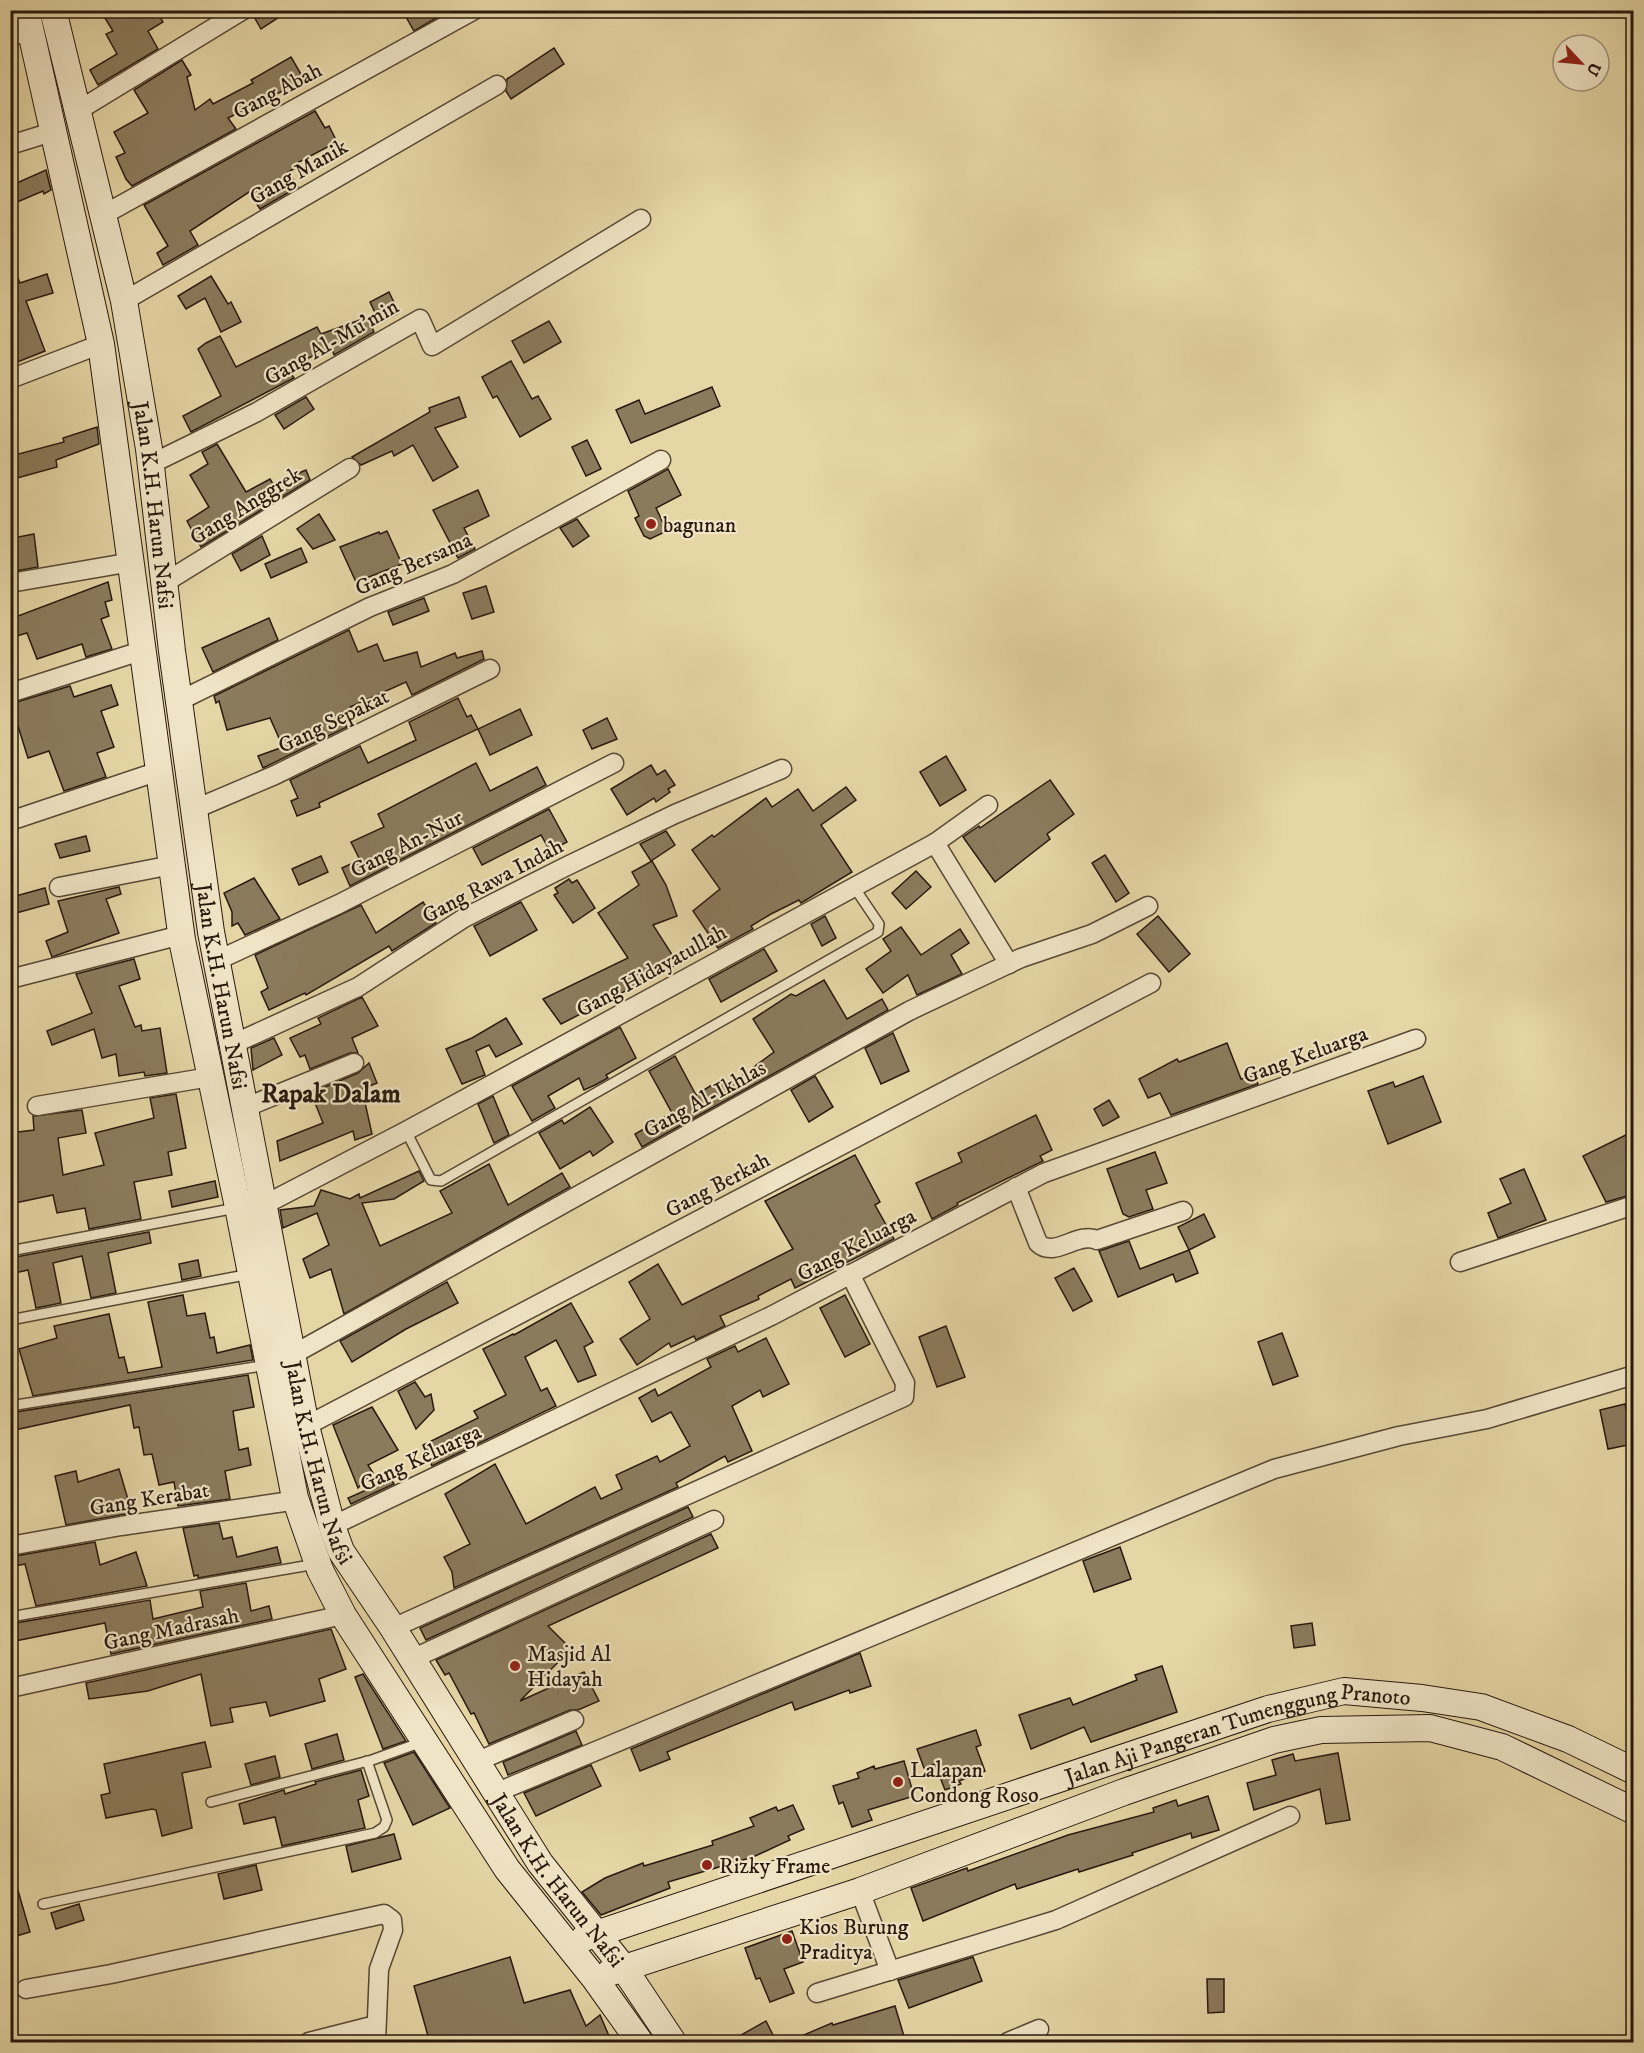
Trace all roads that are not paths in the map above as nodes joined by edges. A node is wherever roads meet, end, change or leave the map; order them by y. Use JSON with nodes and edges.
{"nodes":[{"id":1,"x":53,"y":10,"type":"edge"},
{"id":2,"x":243,"y":10,"type":"edge"},
{"id":3,"x":474,"y":10,"type":"edge"},
{"id":4,"x":22,"y":26,"type":"edge"},
{"id":5,"x":64,"y":55,"type":"junction"},
{"id":6,"x":38,"y":63,"type":"junction"},
{"id":7,"x":497,"y":85,"type":"dead end"},
{"id":8,"x":79,"y":110,"type":"junction"},
{"id":9,"x":52,"y":132,"type":"junction"},
{"id":10,"x":10,"y":145,"type":"edge"},
{"id":11,"x":103,"y":215,"type":"junction"},
{"id":12,"x":641,"y":219,"type":"dead end"},
{"id":13,"x":124,"y":301,"type":"junction"},
{"id":14,"x":101,"y":344,"type":"junction"},
{"id":15,"x":10,"y":379,"type":"edge"},
{"id":16,"x":661,"y":460,"type":"dead end"},
{"id":17,"x":150,"y":464,"type":"junction"},
{"id":18,"x":351,"y":468,"type":"dead end"},
{"id":19,"x":132,"y":562,"type":"junction"},
{"id":20,"x":10,"y":583,"type":"edge"},
{"id":21,"x":164,"y":583,"type":"junction"},
{"id":22,"x":144,"y":650,"type":"junction"},
{"id":23,"x":490,"y":669,"type":"dead end"},
{"id":24,"x":10,"y":693,"type":"edge"},
{"id":25,"x":179,"y":700,"type":"junction"},
{"id":26,"x":614,"y":763,"type":"dead end"},
{"id":27,"x":782,"y":769,"type":"dead end"},
{"id":28,"x":159,"y":771,"type":"junction"},
{"id":29,"x":988,"y":805,"type":"dead end"},
{"id":30,"x":195,"y":809,"type":"junction"},
{"id":31,"x":10,"y":821,"type":"edge"},
{"id":32,"x":935,"y":843,"type":"junction"},
{"id":33,"x":172,"y":865,"type":"junction"},
{"id":34,"x":59,"y":887,"type":"dead end"},
{"id":35,"x":854,"y":887,"type":"junction"},
{"id":36,"x":1148,"y":906,"type":"dead end"},
{"id":37,"x":181,"y":935,"type":"junction"},
{"id":38,"x":216,"y":961,"type":"junction"},
{"id":39,"x":1009,"y":964,"type":"junction"},
{"id":40,"x":10,"y":979,"type":"edge"},
{"id":41,"x":1151,"y":983,"type":"dead end"},
{"id":42,"x":199,"y":1028,"type":"junction"},
{"id":43,"x":229,"y":1034,"type":"junction"},
{"id":44,"x":1416,"y":1040,"type":"dead end"},
{"id":45,"x":354,"y":1063,"type":"dead end"},
{"id":46,"x":210,"y":1077,"type":"junction"},
{"id":47,"x":37,"y":1106,"type":"dead end"},
{"id":48,"x":244,"y":1108,"type":"junction"},
{"id":49,"x":406,"y":1131,"type":"junction"},
{"id":50,"x":1016,"y":1187,"type":"junction"},
{"id":51,"x":264,"y":1205,"type":"junction"},
{"id":52,"x":1634,"y":1205,"type":"edge"},
{"id":53,"x":238,"y":1207,"type":"junction"},
{"id":54,"x":1183,"y":1211,"type":"dead end"},
{"id":55,"x":10,"y":1251,"type":"edge"},
{"id":56,"x":1460,"y":1262,"type":"dead end"},
{"id":57,"x":250,"y":1274,"type":"junction"},
{"id":58,"x":850,"y":1274,"type":"junction"},
{"id":59,"x":10,"y":1320,"type":"edge"},
{"id":60,"x":294,"y":1354,"type":"junction"},
{"id":61,"x":268,"y":1365,"type":"junction"},
{"id":62,"x":1634,"y":1375,"type":"edge"},
{"id":63,"x":10,"y":1406,"type":"edge"},
{"id":64,"x":306,"y":1426,"type":"junction"},
{"id":65,"x":294,"y":1498,"type":"junction"},
{"id":66,"x":714,"y":1520,"type":"dead end"},
{"id":67,"x":332,"y":1526,"type":"junction"},
{"id":68,"x":10,"y":1546,"type":"edge"},
{"id":69,"x":318,"y":1564,"type":"junction"},
{"id":70,"x":343,"y":1615,"type":"junction"},
{"id":71,"x":10,"y":1617,"type":"edge"},
{"id":72,"x":393,"y":1628,"type":"junction"},
{"id":73,"x":412,"y":1659,"type":"junction"},
{"id":74,"x":10,"y":1688,"type":"edge"},
{"id":75,"x":574,"y":1720,"type":"dead end"},
{"id":76,"x":424,"y":1741,"type":"junction"},
{"id":77,"x":369,"y":1760,"type":"junction"},
{"id":78,"x":478,"y":1761,"type":"junction"},
{"id":79,"x":1634,"y":1771,"type":"edge"},
{"id":80,"x":495,"y":1793,"type":"junction"},
{"id":81,"x":211,"y":1802,"type":"dead end"},
{"id":82,"x":1634,"y":1811,"type":"edge"},
{"id":83,"x":1290,"y":1816,"type":"dead end"},
{"id":84,"x":860,"y":1891,"type":"junction"},
{"id":85,"x":44,"y":1904,"type":"dead end"},
{"id":86,"x":598,"y":1933,"type":"junction"},
{"id":87,"x":567,"y":1944,"type":"junction"},
{"id":88,"x":623,"y":1967,"type":"junction"},
{"id":89,"x":890,"y":1971,"type":"junction"},
{"id":90,"x":595,"y":1979,"type":"junction"},
{"id":91,"x":26,"y":1989,"type":"dead end"},
{"id":92,"x":817,"y":1992,"type":"dead end"},
{"id":93,"x":1039,"y":2029,"type":"dead end"},
{"id":94,"x":376,"y":2036,"type":"edge"},
{"id":95,"x":309,"y":2043,"type":"edge"},
{"id":96,"x":640,"y":2043,"type":"edge"},
{"id":97,"x":673,"y":2043,"type":"edge"},
{"id":98,"x":1008,"y":2043,"type":"edge"}],
"edges":[{"from":1,"to":5,"type":"main road","name":"Jalan K.H. Harun Nafsi"},
{"from":2,"to":8,"type":"street"},
{"from":3,"to":11,"type":"street","name":"Gang Abah"},
{"from":4,"to":6,"type":"main road","name":"Jalan K.H. Harun Nafsi"},
{"from":5,"to":6,"type":"main road"},
{"from":5,"to":8,"type":"main road","name":"Jalan K.H. Harun Nafsi"},
{"from":6,"to":9,"type":"main road","name":"Jalan K.H. Harun Nafsi"},
{"from":7,"to":13,"type":"street","name":"Gang Manik"},
{"from":8,"to":11,"type":"main road","name":"Jalan K.H. Harun Nafsi"},
{"from":9,"to":10,"type":"street"},
{"from":9,"to":14,"type":"main road","name":"Jalan K.H. Harun Nafsi"},
{"from":11,"to":13,"type":"main road","name":"Jalan K.H. Harun Nafsi"},
{"from":12,"to":17,"type":"street","name":"Gang Al-Mu'min"},
{"from":13,"to":17,"type":"main road","name":"Jalan K.H. Harun Nafsi"},
{"from":14,"to":15,"type":"street"},
{"from":14,"to":19,"type":"main road","name":"Jalan K.H. Harun Nafsi"},
{"from":16,"to":25,"type":"street","name":"Gang Bersama"},
{"from":17,"to":21,"type":"main road","name":"Jalan K.H. Harun Nafsi"},
{"from":18,"to":21,"type":"street","name":"Gang Anggrek"},
{"from":19,"to":20,"type":"street"},
{"from":19,"to":22,"type":"main road","name":"Jalan K.H. Harun Nafsi"},
{"from":21,"to":25,"type":"main road","name":"Jalan K.H. Harun Nafsi"},
{"from":22,"to":24,"type":"street"},
{"from":22,"to":28,"type":"main road","name":"Jalan K.H. Harun Nafsi"},
{"from":23,"to":30,"type":"street","name":"Gang Sepakat"},
{"from":25,"to":30,"type":"main road","name":"Jalan K.H. Harun Nafsi"},
{"from":26,"to":38,"type":"street","name":"Gang An-Nur"},
{"from":27,"to":43,"type":"street","name":"Gang Rawa Indah"},
{"from":28,"to":31,"type":"street"},
{"from":28,"to":33,"type":"main road","name":"Jalan K.H. Harun Nafsi"},
{"from":29,"to":32,"type":"street","name":"Gang Hidayatullah"},
{"from":30,"to":38,"type":"main road","name":"Jalan K.H. Harun Nafsi"},
{"from":32,"to":35,"type":"street","name":"Gang Hidayatullah"},
{"from":32,"to":39,"type":"street"},
{"from":33,"to":34,"type":"street"},
{"from":33,"to":37,"type":"main road","name":"Jalan K.H. Harun Nafsi"},
{"from":35,"to":49,"type":"street","name":"Gang Hidayatullah"},
{"from":35,"to":49,"type":"lane"},
{"from":36,"to":39,"type":"street","name":"Gang Al-Ikhlas"},
{"from":37,"to":40,"type":"street"},
{"from":37,"to":42,"type":"main road","name":"Jalan K.H. Harun Nafsi"},
{"from":38,"to":43,"type":"main road","name":"Jalan K.H. Harun Nafsi"},
{"from":39,"to":60,"type":"street","name":"Gang Al-Ikhlas"},
{"from":41,"to":64,"type":"street","name":"Gang Berkah"},
{"from":42,"to":43,"type":"main road"},
{"from":42,"to":46,"type":"main road","name":"Jalan K.H. Harun Nafsi"},
{"from":43,"to":48,"type":"main road","name":"Jalan K.H. Harun Nafsi"},
{"from":44,"to":50,"type":"street","name":"Gang Keluarga"},
{"from":45,"to":48,"type":"street"},
{"from":46,"to":47,"type":"street"},
{"from":46,"to":53,"type":"main road","name":"Jalan K.H. Harun Nafsi"},
{"from":48,"to":51,"type":"main road","name":"Jalan K.H. Harun Nafsi"},
{"from":49,"to":51,"type":"street","name":"Gang Hidayatullah"},
{"from":50,"to":54,"type":"street"},
{"from":50,"to":58,"type":"street","name":"Gang Keluarga"},
{"from":51,"to":60,"type":"main road","name":"Jalan K.H. Harun Nafsi"},
{"from":52,"to":56,"type":"street"},
{"from":53,"to":55,"type":"lane"},
{"from":53,"to":57,"type":"main road","name":"Jalan K.H. Harun Nafsi"},
{"from":57,"to":59,"type":"lane"},
{"from":57,"to":61,"type":"main road","name":"Jalan K.H. Harun Nafsi"},
{"from":58,"to":67,"type":"street","name":"Gang Keluarga"},
{"from":58,"to":72,"type":"street"},
{"from":60,"to":64,"type":"main road","name":"Jalan K.H. Harun Nafsi"},
{"from":61,"to":63,"type":"lane"},
{"from":61,"to":65,"type":"main road","name":"Jalan K.H. Harun Nafsi"},
{"from":62,"to":80,"type":"street"},
{"from":64,"to":67,"type":"main road","name":"Jalan K.H. Harun Nafsi"},
{"from":65,"to":68,"type":"street","name":"Gang Kerabat"},
{"from":65,"to":69,"type":"main road","name":"Jalan K.H. Harun Nafsi"},
{"from":66,"to":73,"type":"street"},
{"from":67,"to":72,"type":"main road","name":"Jalan K.H. Harun Nafsi"},
{"from":69,"to":70,"type":"main road","name":"Jalan K.H. Harun Nafsi"},
{"from":69,"to":71,"type":"lane"},
{"from":70,"to":74,"type":"street","name":"Gang Madrasah"},
{"from":70,"to":76,"type":"main road","name":"Jalan K.H. Harun Nafsi"},
{"from":72,"to":73,"type":"main road","name":"Jalan K.H. Harun Nafsi"},
{"from":73,"to":78,"type":"main road","name":"Jalan K.H. Harun Nafsi"},
{"from":75,"to":78,"type":"street"},
{"from":76,"to":77,"type":"lane"},
{"from":76,"to":87,"type":"main road","name":"Jalan K.H. Harun Nafsi"},
{"from":77,"to":81,"type":"lane"},
{"from":77,"to":85,"type":"lane"},
{"from":78,"to":80,"type":"main road","name":"Jalan K.H. Harun Nafsi"},
{"from":79,"to":86,"type":"main road","name":"Jalan Aji Pangeran Tumenggung Pranoto"},
{"from":80,"to":86,"type":"main road","name":"Jalan K.H. Harun Nafsi"},
{"from":82,"to":84,"type":"main road","name":"Jalan Aji Pangeran Tumenggung Pranoto"},
{"from":83,"to":89,"type":"street"},
{"from":84,"to":88,"type":"main road","name":"Jalan Aji Pangeran Tumenggung Pranoto"},
{"from":84,"to":89,"type":"street"},
{"from":86,"to":87,"type":"main road","name":"Jalan Aji Pangeran Tumenggung Pranoto"},
{"from":86,"to":88,"type":"main road","name":"Jalan K.H. Harun Nafsi"},
{"from":87,"to":90,"type":"main road","name":"Jalan K.H. Harun Nafsi"},
{"from":88,"to":90,"type":"main road","name":"Jalan Aji Pangeran Tumenggung Pranoto"},
{"from":88,"to":97,"type":"main road","name":"Jalan K.H. Harun Nafsi"},
{"from":89,"to":92,"type":"street"},
{"from":90,"to":96,"type":"main road","name":"Jalan K.H. Harun Nafsi"},
{"from":91,"to":94,"type":"street"},
{"from":93,"to":98,"type":"street"},
{"from":94,"to":95,"type":"street"}]}
